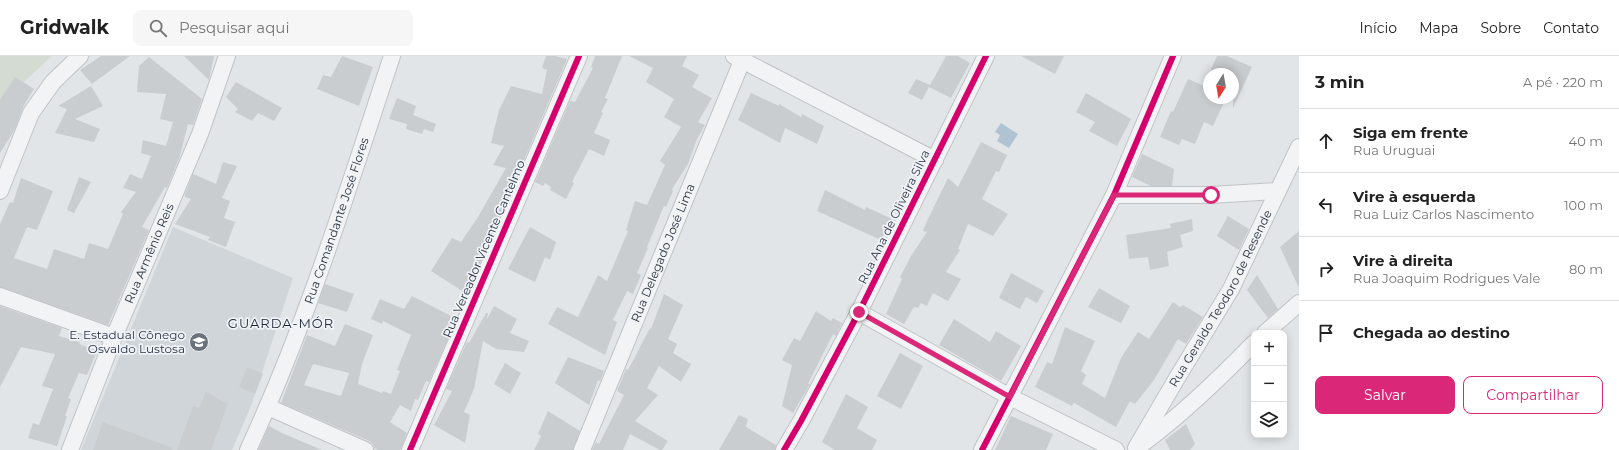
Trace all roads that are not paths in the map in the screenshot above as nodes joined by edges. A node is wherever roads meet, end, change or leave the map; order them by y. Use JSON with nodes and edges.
{"nodes":[{"id":1,"x":80,"y":56,"type":"edge"},
{"id":2,"x":227,"y":56,"type":"edge"},
{"id":3,"x":392,"y":56,"type":"edge"},
{"id":4,"x":579,"y":56,"type":"edge"},
{"id":5,"x":986,"y":56,"type":"edge"},
{"id":6,"x":1173,"y":56,"type":"edge"},
{"id":7,"x":740,"y":57,"type":"edge"},
{"id":8,"x":1299,"y":147,"type":"edge"},
{"id":9,"x":934,"y":160,"type":"junction"},
{"id":10,"x":0,"y":191,"type":"edge"},
{"id":11,"x":1277,"y":191,"type":"junction"},
{"id":12,"x":1114,"y":195,"type":"junction"},
{"id":13,"x":0,"y":296,"type":"edge"},
{"id":14,"x":1299,"y":303,"type":"edge"},
{"id":15,"x":859,"y":312,"type":"junction"},
{"id":16,"x":1268,"y":330,"type":"edge"},
{"id":17,"x":114,"y":337,"type":"junction"},
{"id":18,"x":1251,"y":346,"type":"edge"},
{"id":19,"x":1010,"y":397,"type":"junction"},
{"id":20,"x":268,"y":407,"type":"junction"},
{"id":21,"x":802,"y":421,"type":"junction"},
{"id":22,"x":1135,"y":449,"type":"edge"},
{"id":23,"x":70,"y":450,"type":"edge"},
{"id":24,"x":248,"y":450,"type":"edge"},
{"id":25,"x":365,"y":450,"type":"edge"},
{"id":26,"x":410,"y":450,"type":"edge"},
{"id":27,"x":582,"y":450,"type":"edge"},
{"id":28,"x":784,"y":450,"type":"edge"},
{"id":29,"x":795,"y":450,"type":"edge"},
{"id":30,"x":982,"y":450,"type":"edge"},
{"id":31,"x":1116,"y":450,"type":"edge"}],
"edges":[{"from":1,"to":10,"type":"street"},
{"from":2,"to":17,"type":"street","name":"Rua Armênio Reis"},
{"from":3,"to":20,"type":"street","name":"Rua Comandante José Flores"},
{"from":4,"to":26,"type":"street","name":"Rua Vereador Vicente Cantelmo"},
{"from":5,"to":9,"type":"street","name":"Rua Ana de Oliveira Silva"},
{"from":6,"to":12,"type":"street"},
{"from":7,"to":9,"type":"street"},
{"from":7,"to":27,"type":"street","name":"Rua Delegado José Lima"},
{"from":8,"to":11,"type":"street","name":"Rua Geraldo Teodoro de Resende"},
{"from":9,"to":15,"type":"street","name":"Rua Ana de Oliveira Silva"},
{"from":11,"to":12,"type":"street"},
{"from":11,"to":22,"type":"street","name":"Rua Geraldo Teodoro de Resende"},
{"from":12,"to":19,"type":"street"},
{"from":13,"to":17,"type":"street"},
{"from":14,"to":16,"type":"street"},
{"from":15,"to":19,"type":"street"},
{"from":15,"to":21,"type":"street","name":"Rua Ana de Oliveira Silva"},
{"from":17,"to":23,"type":"street","name":"Rua Armênio Reis"},
{"from":18,"to":22,"type":"street"},
{"from":19,"to":30,"type":"street"},
{"from":19,"to":31,"type":"street"},
{"from":20,"to":24,"type":"street","name":"Rua Comandante José Flores"},
{"from":20,"to":25,"type":"street"},
{"from":21,"to":28,"type":"street","name":"Rua Ana de Oliveira Silva"},
{"from":21,"to":29,"type":"street"}]}
